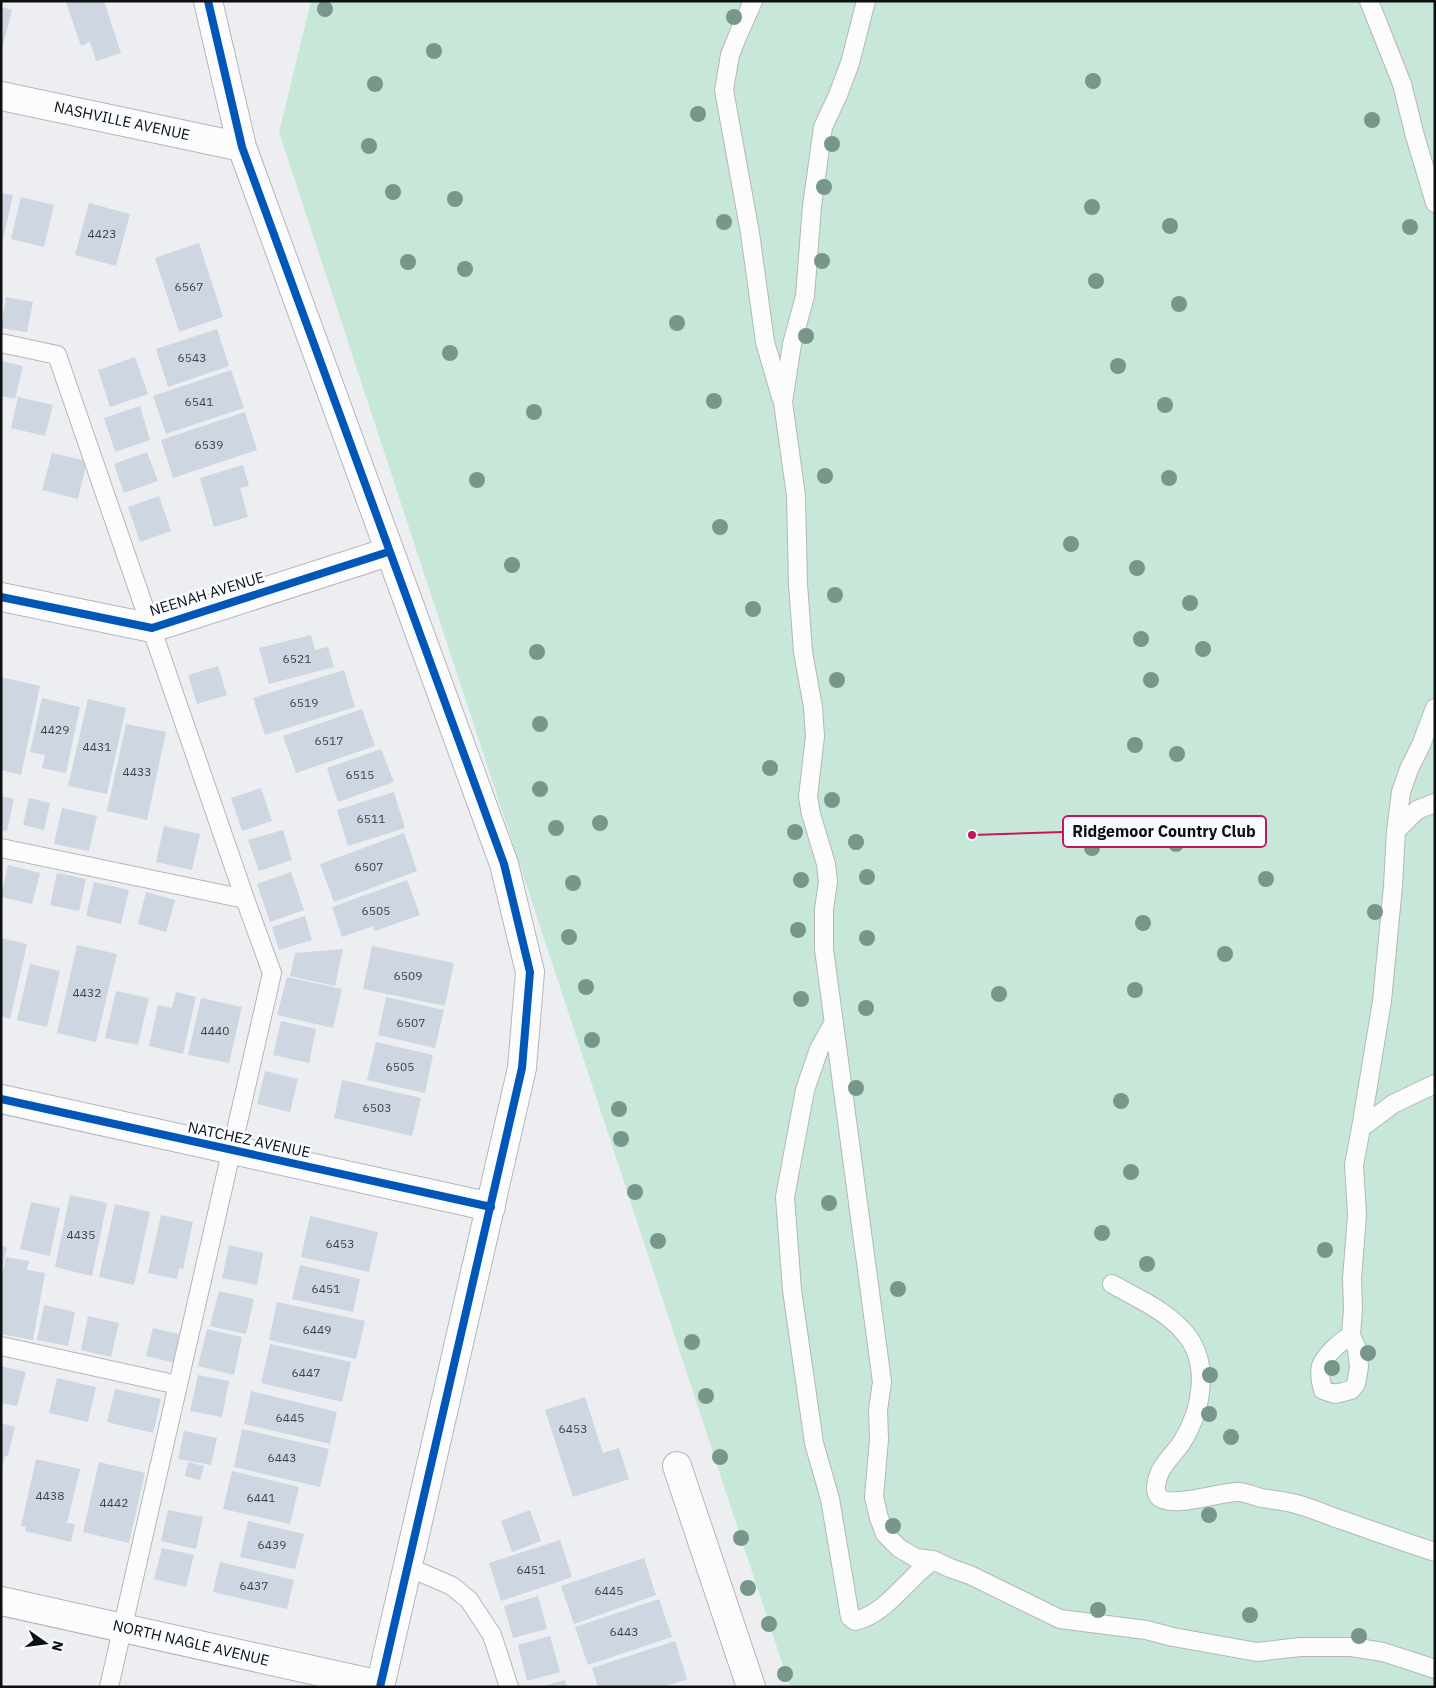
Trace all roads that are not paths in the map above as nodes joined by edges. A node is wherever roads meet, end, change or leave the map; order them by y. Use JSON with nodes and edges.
{"nodes":[{"id":1,"x":208,"y":1,"type":"edge"},
{"id":2,"x":753,"y":1,"type":"edge"},
{"id":3,"x":866,"y":1,"type":"edge"},
{"id":4,"x":1369,"y":1,"type":"edge"},
{"id":5,"x":1,"y":96,"type":"edge"},
{"id":6,"x":242,"y":147,"type":"junction"},
{"id":7,"x":1435,"y":203,"type":"edge"},
{"id":8,"x":1,"y":343,"type":"edge"},
{"id":9,"x":783,"y":402,"type":"junction"},
{"id":10,"x":388,"y":552,"type":"junction"},
{"id":11,"x":1,"y":597,"type":"edge"},
{"id":12,"x":152,"y":628,"type":"junction"},
{"id":13,"x":1435,"y":708,"type":"edge"},
{"id":14,"x":1435,"y":803,"type":"edge"},
{"id":15,"x":1396,"y":831,"type":"junction"},
{"id":16,"x":1,"y":848,"type":"edge"},
{"id":17,"x":245,"y":899,"type":"junction"},
{"id":18,"x":834,"y":1022,"type":"junction"},
{"id":19,"x":1435,"y":1084,"type":"edge"},
{"id":20,"x":1,"y":1099,"type":"edge"},
{"id":21,"x":1361,"y":1128,"type":"junction"},
{"id":22,"x":232,"y":1150,"type":"junction"},
{"id":23,"x":491,"y":1207,"type":"junction"},
{"id":24,"x":1112,"y":1284,"type":"dead end"},
{"id":25,"x":1350,"y":1335,"type":"dead end"},
{"id":26,"x":1,"y":1346,"type":"edge"},
{"id":27,"x":178,"y":1385,"type":"junction"},
{"id":28,"x":677,"y":1466,"type":"dead end"},
{"id":29,"x":1435,"y":1552,"type":"edge"},
{"id":30,"x":933,"y":1560,"type":"junction"},
{"id":31,"x":408,"y":1567,"type":"junction"},
{"id":32,"x":1,"y":1601,"type":"edge"},
{"id":33,"x":122,"y":1628,"type":"junction"},
{"id":34,"x":1435,"y":1669,"type":"edge"},
{"id":35,"x":380,"y":1686,"type":"edge"},
{"id":36,"x":109,"y":1687,"type":"edge"},
{"id":37,"x":509,"y":1687,"type":"edge"},
{"id":38,"x":751,"y":1687,"type":"edge"}],
"edges":[{"from":1,"to":6,"type":"street"},
{"from":2,"to":9,"type":"lane"},
{"from":3,"to":9,"type":"lane"},
{"from":4,"to":7,"type":"lane"},
{"from":5,"to":6,"type":"street","name":"NASHVILLE AVENUE"},
{"from":6,"to":10,"type":"street"},
{"from":8,"to":12,"type":"lane"},
{"from":9,"to":18,"type":"lane"},
{"from":10,"to":12,"type":"street","name":"NEENAH AVENUE"},
{"from":10,"to":23,"type":"street"},
{"from":11,"to":12,"type":"street","name":"NEENAH AVENUE"},
{"from":12,"to":17,"type":"lane"},
{"from":13,"to":15,"type":"lane"},
{"from":14,"to":15,"type":"lane"},
{"from":15,"to":21,"type":"lane"},
{"from":16,"to":17,"type":"lane"},
{"from":17,"to":22,"type":"lane"},
{"from":18,"to":30,"type":"lane"},
{"from":18,"to":30,"type":"lane"},
{"from":19,"to":21,"type":"lane"},
{"from":20,"to":22,"type":"street","name":"NATCHEZ AVENUE"},
{"from":21,"to":25,"type":"lane"},
{"from":22,"to":23,"type":"street","name":"NATCHEZ AVENUE"},
{"from":22,"to":27,"type":"lane"},
{"from":23,"to":31,"type":"street"},
{"from":24,"to":29,"type":"lane"},
{"from":26,"to":27,"type":"lane"},
{"from":27,"to":33,"type":"lane"},
{"from":28,"to":38,"type":"street"},
{"from":30,"to":34,"type":"lane"},
{"from":31,"to":35,"type":"street"},
{"from":31,"to":37,"type":"lane"},
{"from":32,"to":33,"type":"street","name":"NORTH NAGLE AVENUE"},
{"from":33,"to":35,"type":"street","name":"NORTH NAGLE AVENUE"},
{"from":33,"to":36,"type":"lane"}]}
